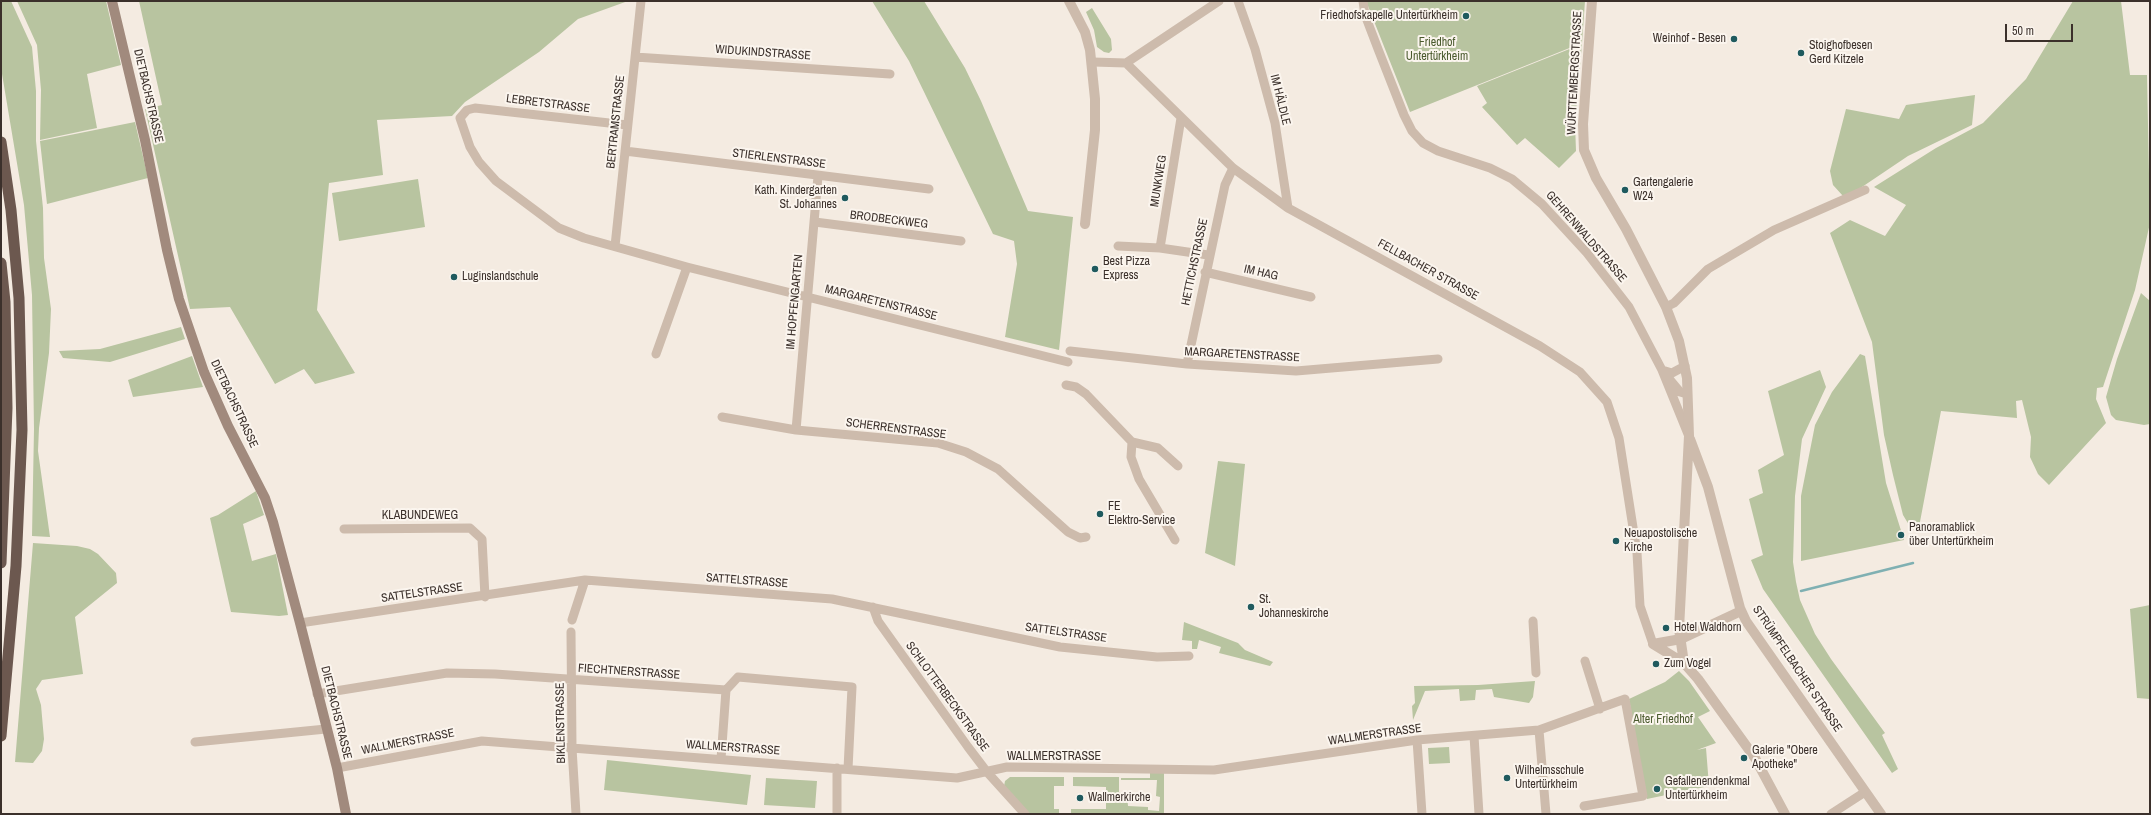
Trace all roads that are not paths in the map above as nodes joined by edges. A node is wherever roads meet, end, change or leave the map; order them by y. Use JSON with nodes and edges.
{"nodes":[{"id":1,"x":112,"y":1,"type":"edge"},
{"id":2,"x":641,"y":1,"type":"edge"},
{"id":3,"x":1069,"y":1,"type":"edge"},
{"id":4,"x":1219,"y":1,"type":"edge"},
{"id":5,"x":1238,"y":1,"type":"edge"},
{"id":6,"x":1363,"y":1,"type":"edge"},
{"id":7,"x":1592,"y":1,"type":"edge"},
{"id":8,"x":635,"y":57,"type":"junction"},
{"id":9,"x":1092,"y":62,"type":"junction"},
{"id":10,"x":1126,"y":63,"type":"junction"},
{"id":11,"x":890,"y":74,"type":"dead end"},
{"id":12,"x":467,"y":110,"type":"joint"},
{"id":13,"x":1181,"y":118,"type":"junction"},
{"id":14,"x":627,"y":125,"type":"junction"},
{"id":15,"x":1,"y":142,"type":"edge"},
{"id":16,"x":625,"y":151,"type":"junction"},
{"id":17,"x":1233,"y":168,"type":"junction"},
{"id":18,"x":818,"y":176,"type":"junction"},
{"id":19,"x":929,"y":189,"type":"dead end"},
{"id":20,"x":1865,"y":190,"type":"dead end"},
{"id":21,"x":1288,"y":208,"type":"junction"},
{"id":22,"x":814,"y":222,"type":"junction"},
{"id":23,"x":1085,"y":224,"type":"dead end"},
{"id":24,"x":961,"y":241,"type":"dead end"},
{"id":25,"x":615,"y":246,"type":"junction"},
{"id":26,"x":1118,"y":246,"type":"dead end"},
{"id":27,"x":1160,"y":248,"type":"junction"},
{"id":28,"x":1208,"y":255,"type":"junction"},
{"id":29,"x":1,"y":262,"type":"edge"},
{"id":30,"x":687,"y":267,"type":"junction"},
{"id":31,"x":1205,"y":272,"type":"junction"},
{"id":32,"x":806,"y":297,"type":"junction"},
{"id":33,"x":1311,"y":297,"type":"dead end"},
{"id":34,"x":1666,"y":308,"type":"junction"},
{"id":35,"x":1070,"y":351,"type":"dead end"},
{"id":36,"x":656,"y":354,"type":"dead end"},
{"id":37,"x":1438,"y":359,"type":"dead end"},
{"id":38,"x":1068,"y":362,"type":"dead end"},
{"id":39,"x":1187,"y":364,"type":"junction"},
{"id":40,"x":1685,"y":366,"type":"junction"},
{"id":41,"x":1662,"y":370,"type":"junction"},
{"id":42,"x":1066,"y":385,"type":"dead end"},
{"id":43,"x":1687,"y":394,"type":"junction"},
{"id":44,"x":722,"y":417,"type":"dead end"},
{"id":45,"x":796,"y":430,"type":"junction"},
{"id":46,"x":1689,"y":436,"type":"junction"},
{"id":47,"x":1132,"y":442,"type":"junction"},
{"id":48,"x":1178,"y":466,"type":"dead end"},
{"id":49,"x":1686,"y":484,"type":"junction"},
{"id":50,"x":1708,"y":487,"type":"junction"},
{"id":51,"x":344,"y":528,"type":"dead end"},
{"id":52,"x":1086,"y":537,"type":"dead end"},
{"id":53,"x":1175,"y":540,"type":"dead end"},
{"id":54,"x":1,"y":564,"type":"edge"},
{"id":55,"x":585,"y":580,"type":"junction"},
{"id":56,"x":485,"y":597,"type":"junction"},
{"id":57,"x":873,"y":607,"type":"junction"},
{"id":58,"x":1741,"y":611,"type":"junction"},
{"id":59,"x":572,"y":620,"type":"dead end"},
{"id":60,"x":1533,"y":621,"type":"dead end"},
{"id":61,"x":300,"y":623,"type":"junction"},
{"id":62,"x":571,"y":632,"type":"dead end"},
{"id":63,"x":1681,"y":639,"type":"junction"},
{"id":64,"x":1653,"y":644,"type":"junction"},
{"id":65,"x":1189,"y":656,"type":"dead end"},
{"id":66,"x":1585,"y":661,"type":"dead end"},
{"id":67,"x":1684,"y":663,"type":"junction"},
{"id":68,"x":1536,"y":673,"type":"dead end"},
{"id":69,"x":572,"y":680,"type":"junction"},
{"id":70,"x":726,"y":690,"type":"junction"},
{"id":71,"x":317,"y":694,"type":"junction"},
{"id":72,"x":1600,"y":709,"type":"junction"},
{"id":73,"x":326,"y":729,"type":"junction"},
{"id":74,"x":1539,"y":730,"type":"junction"},
{"id":75,"x":1,"y":736,"type":"edge"},
{"id":76,"x":1474,"y":736,"type":"junction"},
{"id":77,"x":1416,"y":740,"type":"junction"},
{"id":78,"x":195,"y":742,"type":"dead end"},
{"id":79,"x":572,"y":748,"type":"junction"},
{"id":80,"x":721,"y":759,"type":"junction"},
{"id":81,"x":337,"y":768,"type":"junction"},
{"id":82,"x":837,"y":768,"type":"junction"},
{"id":83,"x":848,"y":769,"type":"junction"},
{"id":84,"x":987,"y":772,"type":"junction"},
{"id":85,"x":1865,"y":792,"type":"junction"},
{"id":86,"x":1584,"y":806,"type":"dead end"},
{"id":87,"x":346,"y":814,"type":"edge"},
{"id":88,"x":576,"y":814,"type":"edge"},
{"id":89,"x":838,"y":814,"type":"edge"},
{"id":90,"x":1025,"y":814,"type":"edge"},
{"id":91,"x":1422,"y":814,"type":"edge"},
{"id":92,"x":1478,"y":814,"type":"edge"},
{"id":93,"x":1546,"y":814,"type":"edge"},
{"id":94,"x":1786,"y":814,"type":"edge"},
{"id":95,"x":1831,"y":814,"type":"edge"},
{"id":96,"x":1881,"y":814,"type":"edge"}],
"edges":[{"from":1,"to":61,"type":"main road","name":"DIETBACHSTRASSE"},
{"from":2,"to":8,"type":"street","name":"BERTRAMSTRASSE"},
{"from":3,"to":9,"type":"street"},
{"from":4,"to":10,"type":"street"},
{"from":5,"to":21,"type":"street","name":"IM HÄLDLE"},
{"from":6,"to":41,"type":"street","name":"GEHRENWALDSTRASSE"},
{"from":7,"to":34,"type":"street","name":"WÜRTTEMBERGSTRASSE"},
{"from":8,"to":11,"type":"street","name":"WIDUKINDSTRASSE"},
{"from":8,"to":14,"type":"street","name":"BERTRAMSTRASSE"},
{"from":9,"to":10,"type":"street"},
{"from":9,"to":23,"type":"street"},
{"from":10,"to":13,"type":"street","name":"FELLBACHER STRASSE"},
{"from":12,"to":14,"type":"street","name":"LEBRETSTRASSE"},
{"from":12,"to":25,"type":"street","name":"MARGARETENSTRASSE"},
{"from":13,"to":17,"type":"street","name":"FELLBACHER STRASSE"},
{"from":13,"to":27,"type":"street","name":"MUNKWEG"},
{"from":14,"to":16,"type":"street","name":"BERTRAMSTRASSE"},
{"from":15,"to":75,"type":"highway"},
{"from":16,"to":18,"type":"street","name":"STIERLENSTRASSE"},
{"from":16,"to":25,"type":"street","name":"BERTRAMSTRASSE"},
{"from":17,"to":21,"type":"street","name":"FELLBACHER STRASSE"},
{"from":17,"to":28,"type":"street","name":"HETTICHSTRASSE"},
{"from":18,"to":19,"type":"street","name":"STIERLENSTRASSE"},
{"from":18,"to":22,"type":"street","name":"IM HOPFENGARTEN"},
{"from":20,"to":34,"type":"street"},
{"from":21,"to":64,"type":"street","name":"FELLBACHER STRASSE"},
{"from":22,"to":24,"type":"street","name":"BRODBECKWEG"},
{"from":22,"to":32,"type":"street","name":"IM HOPFENGARTEN"},
{"from":25,"to":30,"type":"street","name":"MARGARETENSTRASSE"},
{"from":26,"to":27,"type":"street"},
{"from":27,"to":28,"type":"street"},
{"from":28,"to":31,"type":"street","name":"HETTICHSTRASSE"},
{"from":29,"to":54,"type":"highway"},
{"from":30,"to":32,"type":"street","name":"MARGARETENSTRASSE"},
{"from":30,"to":36,"type":"street"},
{"from":31,"to":33,"type":"street","name":"IM HAG"},
{"from":31,"to":39,"type":"street","name":"HETTICHSTRASSE"},
{"from":32,"to":38,"type":"street","name":"MARGARETENSTRASSE"},
{"from":32,"to":45,"type":"street","name":"IM HOPFENGARTEN"},
{"from":34,"to":40,"type":"street","name":"WÜRTTEMBERGSTRASSE"},
{"from":35,"to":39,"type":"street","name":"MARGARETENSTRASSE"},
{"from":37,"to":39,"type":"street","name":"MARGARETENSTRASSE"},
{"from":40,"to":41,"type":"street"},
{"from":40,"to":43,"type":"street","name":"WÜRTTEMBERGSTRASSE"},
{"from":41,"to":43,"type":"street","name":"GEHRENWALDSTRASSE"},
{"from":41,"to":46,"type":"street","name":"GEHRENWALDSTRASSE"},
{"from":42,"to":47,"type":"street"},
{"from":43,"to":46,"type":"street","name":"WÜRTTEMBERGSTRASSE"},
{"from":44,"to":45,"type":"street","name":"SCHERRENSTRASSE"},
{"from":45,"to":52,"type":"street","name":"SCHERRENSTRASSE"},
{"from":46,"to":49,"type":"street"},
{"from":46,"to":50,"type":"street","name":"STRÜMPFELBACHER STRASSE"},
{"from":47,"to":48,"type":"street"},
{"from":47,"to":53,"type":"street"},
{"from":49,"to":50,"type":"street"},
{"from":49,"to":63,"type":"street"},
{"from":50,"to":58,"type":"street","name":"STRÜMPFELBACHER STRASSE"},
{"from":51,"to":56,"type":"street","name":"KLABUNDEWEG"},
{"from":55,"to":56,"type":"street","name":"SATTELSTRASSE"},
{"from":55,"to":57,"type":"street","name":"SATTELSTRASSE"},
{"from":55,"to":59,"type":"street"},
{"from":56,"to":61,"type":"street","name":"SATTELSTRASSE"},
{"from":57,"to":65,"type":"street","name":"SATTELSTRASSE"},
{"from":57,"to":84,"type":"street","name":"SCHLOTTERBECKSTRASSE"},
{"from":58,"to":63,"type":"street"},
{"from":58,"to":85,"type":"street","name":"STRÜMPFELBACHER STRASSE"},
{"from":60,"to":68,"type":"street"},
{"from":61,"to":71,"type":"main road","name":"DIETBACHSTRASSE"},
{"from":62,"to":69,"type":"street","name":"BIKLENSTRASSE"},
{"from":63,"to":64,"type":"street"},
{"from":63,"to":67,"type":"street"},
{"from":64,"to":67,"type":"street"},
{"from":66,"to":72,"type":"street"},
{"from":67,"to":94,"type":"street"},
{"from":69,"to":70,"type":"street","name":"FIECHTNERSTRASSE"},
{"from":69,"to":71,"type":"street","name":"FIECHTNERSTRASSE"},
{"from":69,"to":79,"type":"street","name":"BIKLENSTRASSE"},
{"from":70,"to":80,"type":"street"},
{"from":70,"to":83,"type":"street"},
{"from":71,"to":73,"type":"main road","name":"DIETBACHSTRASSE"},
{"from":72,"to":74,"type":"street","name":"WALLMERSTRASSE"},
{"from":72,"to":86,"type":"street","name":"WALLMERSTRASSE"},
{"from":73,"to":78,"type":"street"},
{"from":73,"to":81,"type":"main road","name":"DIETBACHSTRASSE"},
{"from":74,"to":76,"type":"street","name":"WALLMERSTRASSE"},
{"from":74,"to":93,"type":"street"},
{"from":76,"to":77,"type":"street","name":"WALLMERSTRASSE"},
{"from":76,"to":92,"type":"street"},
{"from":77,"to":84,"type":"street","name":"WALLMERSTRASSE"},
{"from":77,"to":91,"type":"street"},
{"from":79,"to":80,"type":"street","name":"WALLMERSTRASSE"},
{"from":79,"to":81,"type":"street","name":"WALLMERSTRASSE"},
{"from":79,"to":88,"type":"street","name":"BIKLENSTRASSE"},
{"from":80,"to":82,"type":"street","name":"WALLMERSTRASSE"},
{"from":81,"to":87,"type":"main road","name":"DIETBACHSTRASSE"},
{"from":82,"to":83,"type":"street","name":"WALLMERSTRASSE"},
{"from":82,"to":89,"type":"street"},
{"from":83,"to":84,"type":"street","name":"WALLMERSTRASSE"},
{"from":84,"to":90,"type":"street","name":"SCHLOTTERBECKSTRASSE"},
{"from":85,"to":95,"type":"street"},
{"from":85,"to":96,"type":"street","name":"STRÜMPFELBACHER STRASSE"}]}
